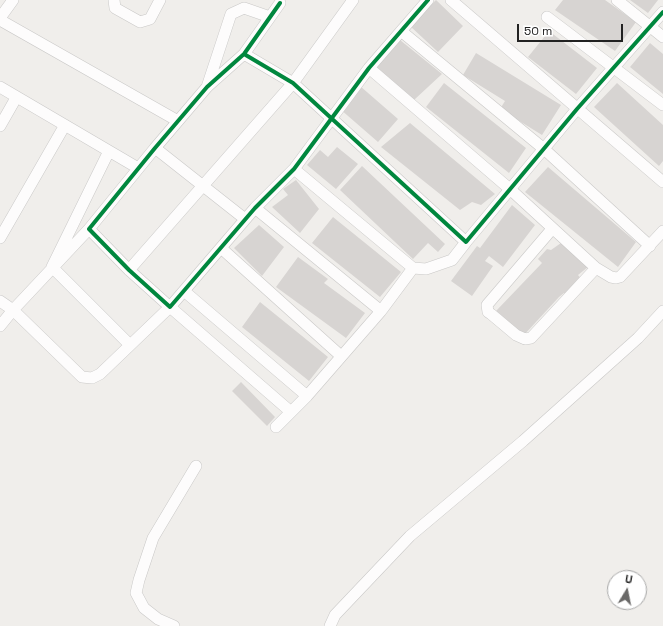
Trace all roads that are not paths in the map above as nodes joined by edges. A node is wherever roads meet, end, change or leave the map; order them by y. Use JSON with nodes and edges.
{"nodes":[{"id":1,"x":13,"y":0,"type":"edge"},
{"id":2,"x":114,"y":0,"type":"edge"},
{"id":3,"x":160,"y":0,"type":"edge"},
{"id":4,"x":354,"y":0,"type":"edge"},
{"id":5,"x":428,"y":0,"type":"edge"},
{"id":6,"x":451,"y":0,"type":"edge"},
{"id":7,"x":617,"y":0,"type":"edge"},
{"id":8,"x":280,"y":3,"type":"dead end"},
{"id":9,"x":663,"y":12,"type":"edge"},
{"id":10,"x":270,"y":17,"type":"junction"},
{"id":11,"x":547,"y":17,"type":"dead end"},
{"id":12,"x":0,"y":19,"type":"edge"},
{"id":13,"x":650,"y":26,"type":"junction"},
{"id":14,"x":401,"y":31,"type":"junction"},
{"id":15,"x":663,"y":38,"type":"edge"},
{"id":16,"x":244,"y":54,"type":"junction"},
{"id":17,"x":614,"y":67,"type":"junction"},
{"id":18,"x":369,"y":68,"type":"junction"},
{"id":19,"x":293,"y":83,"type":"junction"},
{"id":20,"x":0,"y":87,"type":"edge"},
{"id":21,"x":207,"y":88,"type":"junction"},
{"id":22,"x":16,"y":98,"type":"junction"},
{"id":23,"x":663,"y":105,"type":"edge"},
{"id":24,"x":577,"y":109,"type":"junction"},
{"id":25,"x":330,"y":118,"type":"junction"},
{"id":26,"x":178,"y":121,"type":"junction"},
{"id":27,"x":0,"y":126,"type":"edge"},
{"id":28,"x":65,"y":126,"type":"junction"},
{"id":29,"x":155,"y":148,"type":"junction"},
{"id":30,"x":544,"y":149,"type":"junction"},
{"id":31,"x":109,"y":151,"type":"junction"},
{"id":32,"x":138,"y":168,"type":"junction"},
{"id":33,"x":294,"y":169,"type":"junction"},
{"id":34,"x":663,"y":182,"type":"edge"},
{"id":35,"x":203,"y":185,"type":"junction"},
{"id":36,"x":510,"y":190,"type":"junction"},
{"id":37,"x":255,"y":208,"type":"junction"},
{"id":38,"x":245,"y":219,"type":"junction"},
{"id":39,"x":89,"y":229,"type":"junction"},
{"id":40,"x":552,"y":229,"type":"junction"},
{"id":41,"x":663,"y":231,"type":"edge"},
{"id":42,"x":0,"y":238,"type":"edge"},
{"id":43,"x":466,"y":242,"type":"junction"},
{"id":44,"x":650,"y":246,"type":"junction"},
{"id":45,"x":221,"y":248,"type":"junction"},
{"id":46,"x":52,"y":267,"type":"junction"},
{"id":47,"x":413,"y":268,"type":"junction"},
{"id":48,"x":596,"y":268,"type":"junction"},
{"id":49,"x":129,"y":270,"type":"junction"},
{"id":50,"x":184,"y":291,"type":"junction"},
{"id":51,"x":0,"y":301,"type":"edge"},
{"id":52,"x":170,"y":307,"type":"junction"},
{"id":53,"x":12,"y":310,"type":"junction"},
{"id":54,"x":381,"y":311,"type":"junction"},
{"id":55,"x":663,"y":311,"type":"edge"},
{"id":56,"x":0,"y":326,"type":"edge"},
{"id":57,"x":130,"y":345,"type":"junction"},
{"id":58,"x":341,"y":356,"type":"junction"},
{"id":59,"x":307,"y":396,"type":"junction"},
{"id":60,"x":291,"y":412,"type":"junction"},
{"id":61,"x":276,"y":427,"type":"dead end"},
{"id":62,"x":196,"y":466,"type":"dead end"},
{"id":63,"x":174,"y":626,"type":"edge"},
{"id":64,"x":330,"y":626,"type":"edge"}],
"edges":[{"from":1,"to":12,"type":"street"},
{"from":2,"to":3,"type":"street"},
{"from":4,"to":19,"type":"street"},
{"from":5,"to":14,"type":"street"},
{"from":6,"to":24,"type":"street"},
{"from":7,"to":13,"type":"street"},
{"from":8,"to":10,"type":"street"},
{"from":9,"to":13,"type":"street"},
{"from":10,"to":16,"type":"street"},
{"from":10,"to":21,"type":"street"},
{"from":11,"to":17,"type":"street"},
{"from":12,"to":26,"type":"street"},
{"from":13,"to":15,"type":"street"},
{"from":13,"to":17,"type":"street"},
{"from":14,"to":18,"type":"street"},
{"from":14,"to":30,"type":"street"},
{"from":16,"to":19,"type":"street"},
{"from":16,"to":21,"type":"street"},
{"from":17,"to":23,"type":"street"},
{"from":17,"to":24,"type":"street"},
{"from":18,"to":25,"type":"street"},
{"from":18,"to":36,"type":"street"},
{"from":19,"to":25,"type":"street"},
{"from":19,"to":35,"type":"street"},
{"from":20,"to":22,"type":"street"},
{"from":21,"to":26,"type":"street"},
{"from":22,"to":27,"type":"street"},
{"from":22,"to":28,"type":"street"},
{"from":24,"to":30,"type":"street"},
{"from":24,"to":34,"type":"street"},
{"from":25,"to":33,"type":"street"},
{"from":25,"to":43,"type":"street"},
{"from":26,"to":29,"type":"street"},
{"from":28,"to":31,"type":"street"},
{"from":28,"to":42,"type":"street"},
{"from":29,"to":32,"type":"street"},
{"from":29,"to":35,"type":"street"},
{"from":30,"to":36,"type":"street"},
{"from":30,"to":44,"type":"street"},
{"from":31,"to":32,"type":"street"},
{"from":31,"to":46,"type":"street"},
{"from":32,"to":39,"type":"street"},
{"from":33,"to":37,"type":"street"},
{"from":33,"to":47,"type":"street"},
{"from":35,"to":38,"type":"street"},
{"from":35,"to":49,"type":"street"},
{"from":36,"to":40,"type":"street"},
{"from":36,"to":43,"type":"street"},
{"from":37,"to":38,"type":"street"},
{"from":37,"to":54,"type":"street"},
{"from":38,"to":45,"type":"street"},
{"from":39,"to":46,"type":"street"},
{"from":39,"to":49,"type":"street"},
{"from":40,"to":48,"type":"street"},
{"from":40,"to":48,"type":"street"},
{"from":41,"to":44,"type":"street"},
{"from":43,"to":47,"type":"street"},
{"from":44,"to":48,"type":"street"},
{"from":45,"to":50,"type":"street"},
{"from":45,"to":58,"type":"street"},
{"from":46,"to":53,"type":"street"},
{"from":46,"to":57,"type":"street"},
{"from":47,"to":54,"type":"street"},
{"from":49,"to":52,"type":"street"},
{"from":50,"to":52,"type":"street"},
{"from":50,"to":59,"type":"street"},
{"from":51,"to":53,"type":"street"},
{"from":52,"to":57,"type":"street"},
{"from":52,"to":60,"type":"street"},
{"from":53,"to":56,"type":"street"},
{"from":53,"to":57,"type":"street"},
{"from":54,"to":58,"type":"street"},
{"from":55,"to":64,"type":"street"},
{"from":58,"to":59,"type":"street"},
{"from":59,"to":60,"type":"street"},
{"from":60,"to":61,"type":"street"},
{"from":62,"to":63,"type":"street"}]}
